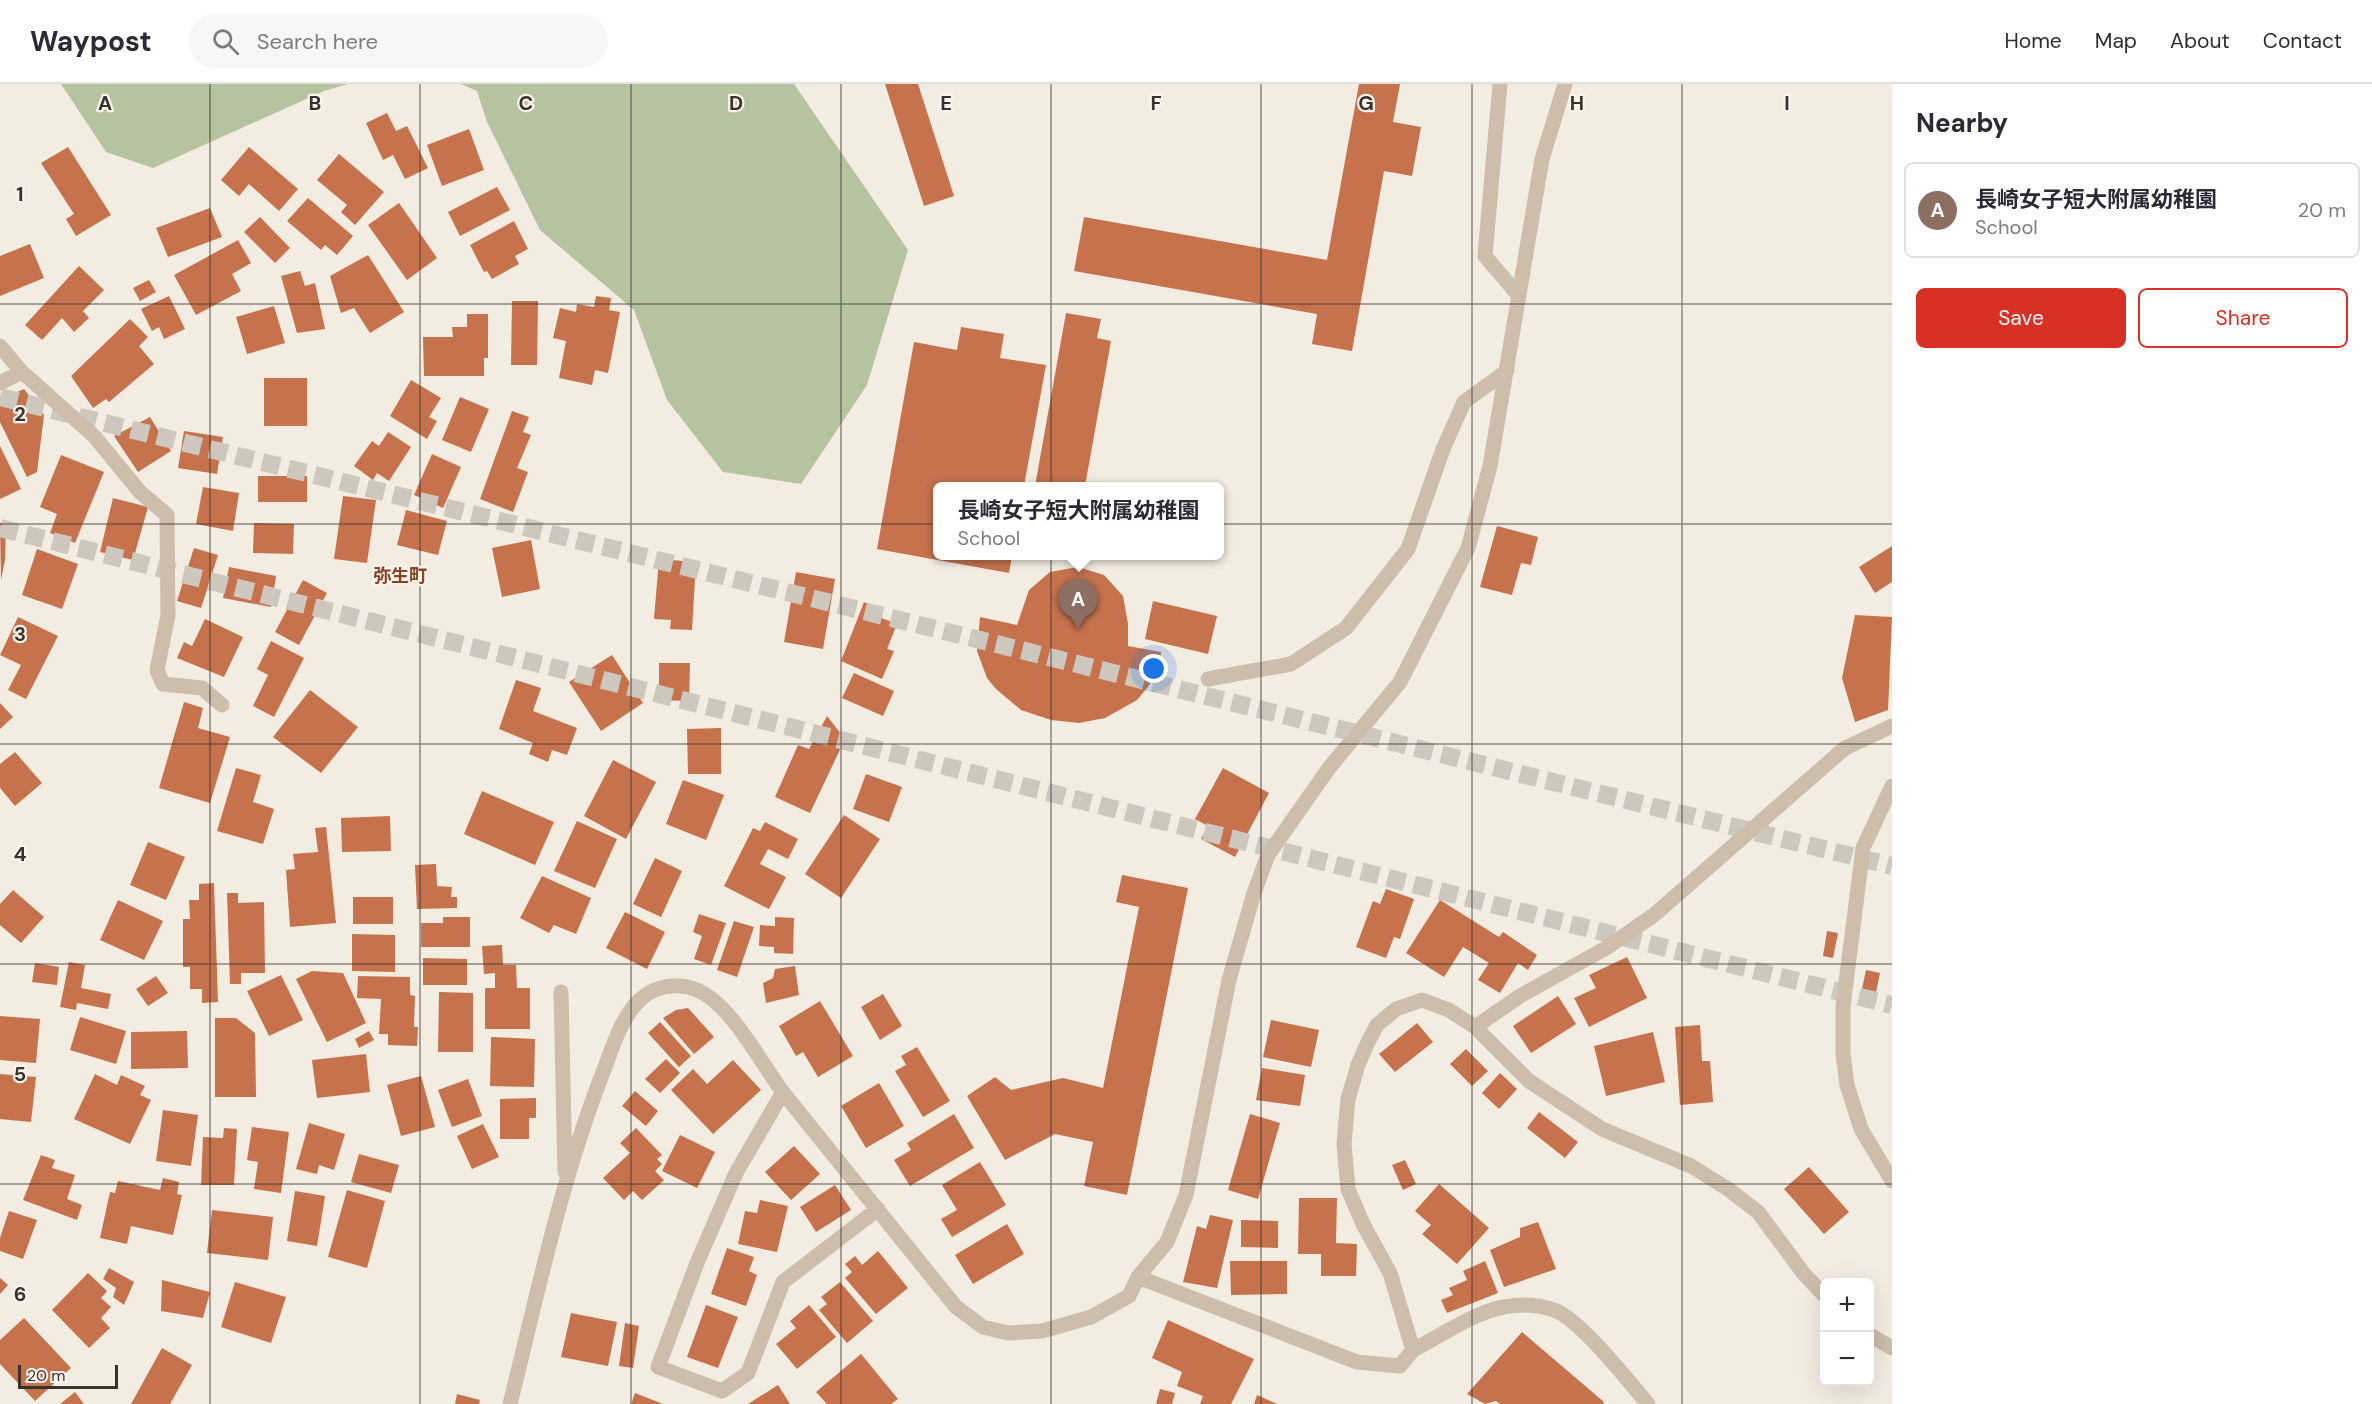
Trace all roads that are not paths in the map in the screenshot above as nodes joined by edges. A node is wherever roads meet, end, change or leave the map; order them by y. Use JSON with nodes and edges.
{"nodes":[{"id":1,"x":1500,"y":84,"type":"edge"},
{"id":2,"x":1565,"y":84,"type":"edge"},
{"id":3,"x":1519,"y":296,"type":"junction"},
{"id":4,"x":0,"y":346,"type":"edge"},
{"id":5,"x":1506,"y":371,"type":"junction"},
{"id":6,"x":22,"y":372,"type":"junction"},
{"id":7,"x":0,"y":383,"type":"edge"},
{"id":8,"x":1208,"y":679,"type":"dead end"},
{"id":9,"x":222,"y":705,"type":"dead end"},
{"id":10,"x":1892,"y":726,"type":"edge"},
{"id":11,"x":1892,"y":786,"type":"edge"},
{"id":12,"x":561,"y":992,"type":"dead end"},
{"id":13,"x":1475,"y":1027,"type":"junction"},
{"id":14,"x":783,"y":1092,"type":"junction"},
{"id":15,"x":1892,"y":1181,"type":"edge"},
{"id":16,"x":565,"y":1187,"type":"junction"},
{"id":17,"x":878,"y":1209,"type":"junction"},
{"id":18,"x":1138,"y":1277,"type":"junction"},
{"id":19,"x":1820,"y":1291,"type":"edge"},
{"id":20,"x":1874,"y":1338,"type":"edge"},
{"id":21,"x":1892,"y":1348,"type":"edge"},
{"id":22,"x":1413,"y":1350,"type":"junction"},
{"id":23,"x":510,"y":1404,"type":"edge"},
{"id":24,"x":1648,"y":1404,"type":"edge"}],
"edges":[{"from":1,"to":3,"type":"street"},
{"from":2,"to":3,"type":"street"},
{"from":3,"to":5,"type":"street"},
{"from":4,"to":6,"type":"street"},
{"from":5,"to":8,"type":"street"},
{"from":5,"to":18,"type":"street"},
{"from":6,"to":7,"type":"street"},
{"from":6,"to":9,"type":"street"},
{"from":10,"to":13,"type":"street"},
{"from":11,"to":15,"type":"street"},
{"from":12,"to":16,"type":"street"},
{"from":13,"to":19,"type":"street"},
{"from":13,"to":22,"type":"street"},
{"from":14,"to":16,"type":"street"},
{"from":14,"to":17,"type":"street"},
{"from":14,"to":17,"type":"street"},
{"from":16,"to":23,"type":"street"},
{"from":17,"to":18,"type":"street"},
{"from":18,"to":22,"type":"street"},
{"from":20,"to":21,"type":"street"},
{"from":22,"to":24,"type":"street"}]}
